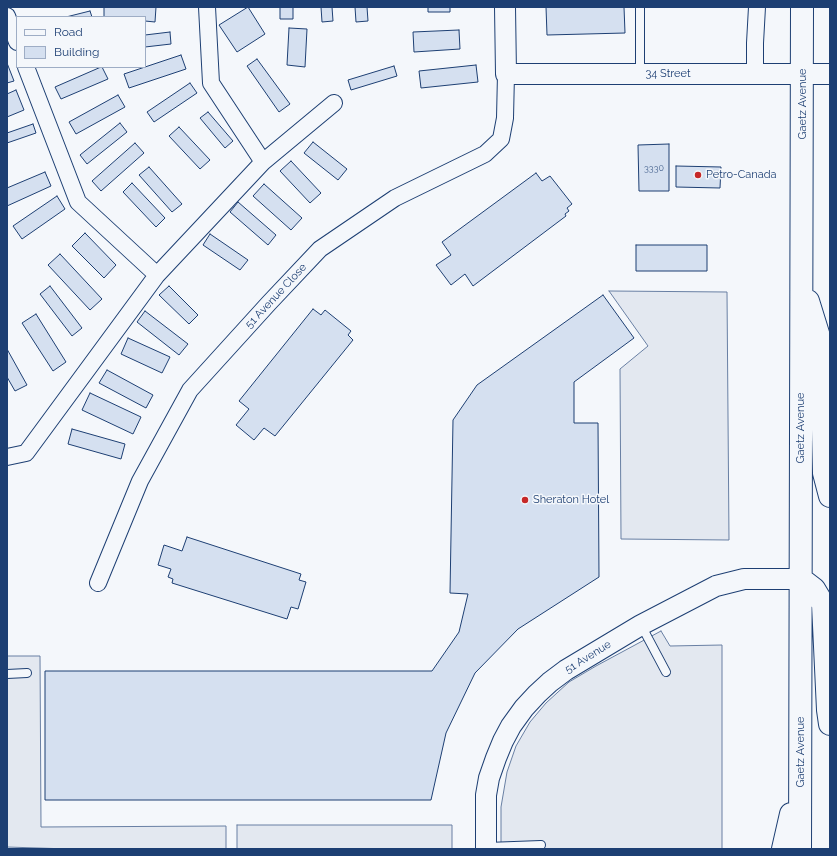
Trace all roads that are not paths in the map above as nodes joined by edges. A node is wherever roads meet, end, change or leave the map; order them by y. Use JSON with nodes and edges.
{"nodes":[{"id":1,"x":206,"y":7,"type":"edge"},
{"id":2,"x":505,"y":7,"type":"edge"},
{"id":3,"x":640,"y":7,"type":"edge"},
{"id":4,"x":757,"y":7,"type":"edge"},
{"id":5,"x":802,"y":7,"type":"edge"},
{"id":6,"x":7,"y":16,"type":"edge"},
{"id":7,"x":16,"y":39,"type":"edge"},
{"id":8,"x":26,"y":68,"type":"edge"},
{"id":9,"x":506,"y":74,"type":"junction"},
{"id":10,"x":640,"y":74,"type":"junction"},
{"id":11,"x":755,"y":74,"type":"junction"},
{"id":12,"x":803,"y":74,"type":"junction"},
{"id":13,"x":830,"y":74,"type":"edge"},
{"id":14,"x":334,"y":103,"type":"dead end"},
{"id":15,"x":263,"y":162,"type":"junction"},
{"id":16,"x":157,"y":275,"type":"junction"},
{"id":17,"x":802,"y":280,"type":"junction"},
{"id":18,"x":7,"y":457,"type":"edge"},
{"id":19,"x":830,"y":496,"type":"edge"},
{"id":20,"x":801,"y":580,"type":"junction"},
{"id":21,"x":98,"y":583,"type":"dead end"},
{"id":22,"x":641,"y":625,"type":"junction"},
{"id":23,"x":666,"y":672,"type":"dead end"},
{"id":24,"x":27,"y":673,"type":"dead end"},
{"id":25,"x":7,"y":674,"type":"edge"},
{"id":26,"x":830,"y":724,"type":"edge"},
{"id":27,"x":801,"y":774,"type":"junction"},
{"id":28,"x":541,"y":845,"type":"dead end"},
{"id":29,"x":486,"y":848,"type":"edge"},
{"id":30,"x":783,"y":849,"type":"edge"},
{"id":31,"x":800,"y":849,"type":"edge"}],
"edges":[{"from":1,"to":15,"type":"street"},
{"from":2,"to":9,"type":"street"},
{"from":3,"to":10,"type":"lane"},
{"from":4,"to":11,"type":"street"},
{"from":5,"to":12,"type":"main road","name":"Gaetz Avenue"},
{"from":6,"to":7,"type":"street"},
{"from":8,"to":16,"type":"street"},
{"from":9,"to":10,"type":"street","name":"34 Street"},
{"from":9,"to":21,"type":"street","name":"51 Avenue Close"},
{"from":10,"to":11,"type":"street","name":"34 Street"},
{"from":11,"to":12,"type":"street","name":"34 Street"},
{"from":12,"to":13,"type":"street","name":"34 Street"},
{"from":12,"to":17,"type":"main road","name":"Gaetz Avenue"},
{"from":14,"to":15,"type":"street"},
{"from":15,"to":16,"type":"street"},
{"from":16,"to":18,"type":"street"},
{"from":17,"to":19,"type":"main road"},
{"from":17,"to":20,"type":"main road","name":"Gaetz Avenue"},
{"from":20,"to":22,"type":"street","name":"51 Avenue"},
{"from":20,"to":26,"type":"main road"},
{"from":20,"to":27,"type":"main road","name":"Gaetz Avenue"},
{"from":22,"to":23,"type":"lane"},
{"from":22,"to":29,"type":"street","name":"51 Avenue"},
{"from":24,"to":25,"type":"lane"},
{"from":27,"to":30,"type":"main road"},
{"from":27,"to":31,"type":"main road","name":"Gaetz Avenue"},
{"from":28,"to":29,"type":"lane"}]}
